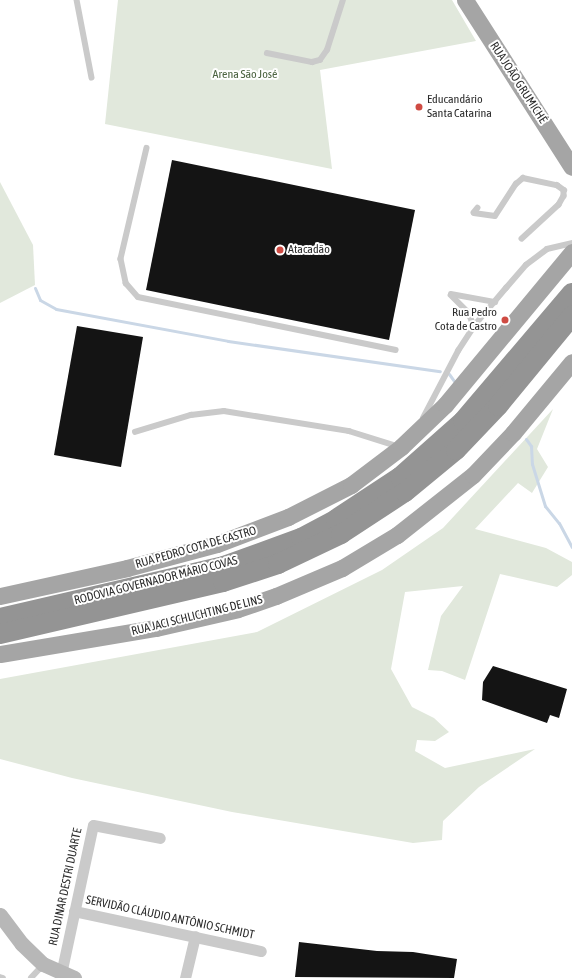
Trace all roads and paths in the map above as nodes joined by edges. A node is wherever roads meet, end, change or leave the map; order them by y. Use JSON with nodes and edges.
{"nodes":[{"id":1,"x":77,"y":0,"type":"edge"},
{"id":2,"x":343,"y":0,"type":"edge"},
{"id":3,"x":465,"y":0,"type":"edge"},
{"id":4,"x":267,"y":53,"type":"dead end"},
{"id":5,"x":92,"y":78,"type":"dead end"},
{"id":6,"x":147,"y":148,"type":"dead end"},
{"id":7,"x":572,"y":167,"type":"edge"},
{"id":8,"x":478,"y":208,"type":"dead end"},
{"id":9,"x":522,"y":240,"type":"dead end"},
{"id":10,"x":572,"y":242,"type":"edge"},
{"id":11,"x":572,"y":252,"type":"edge"},
{"id":12,"x":572,"y":293,"type":"edge"},
{"id":13,"x":495,"y":302,"type":"junction"},
{"id":14,"x":572,"y":316,"type":"edge"},
{"id":15,"x":474,"y":326,"type":"junction"},
{"id":16,"x":396,"y":350,"type":"dead end"},
{"id":17,"x":572,"y":362,"type":"edge"},
{"id":18,"x":422,"y":428,"type":"junction"},
{"id":19,"x":135,"y":432,"type":"dead end"},
{"id":20,"x":401,"y":447,"type":"junction"},
{"id":21,"x":0,"y":596,"type":"edge"},
{"id":22,"x":0,"y":618,"type":"edge"},
{"id":23,"x":0,"y":634,"type":"edge"},
{"id":24,"x":0,"y":654,"type":"edge"},
{"id":25,"x":160,"y":838,"type":"dead end"},
{"id":26,"x":74,"y":911,"type":"junction"},
{"id":27,"x":0,"y":915,"type":"edge"},
{"id":28,"x":195,"y":936,"type":"junction"},
{"id":29,"x":261,"y":951,"type":"dead end"},
{"id":30,"x":43,"y":964,"type":"junction"},
{"id":31,"x":67,"y":976,"type":"edge"},
{"id":32,"x":0,"y":977,"type":"edge"},
{"id":33,"x":3,"y":978,"type":"edge"},
{"id":34,"x":31,"y":978,"type":"edge"},
{"id":35,"x":185,"y":978,"type":"edge"}],
"edges":[{"from":1,"to":5,"type":"lane"},
{"from":2,"to":4,"type":"lane"},
{"from":3,"to":7,"type":"main road","name":"RUA JOÃO GRUMICHÉ"},
{"from":6,"to":16,"type":"lane"},
{"from":8,"to":9,"type":"lane"},
{"from":10,"to":13,"type":"lane"},
{"from":11,"to":18,"type":"main road","name":"RUA PEDRO COTA DE CASTRO"},
{"from":12,"to":22,"type":"highway","name":"RODOVIA GOVERNADOR MÁRIO COVAS"},
{"from":13,"to":15,"type":"lane"},
{"from":13,"to":15,"type":"lane"},
{"from":14,"to":23,"type":"highway","name":"RODOVIA GOVERNADOR MÁRIO COVAS"},
{"from":15,"to":18,"type":"lane"},
{"from":17,"to":24,"type":"main road","name":"RUA JACI SCHLICHTING DE LINS"},
{"from":18,"to":20,"type":"main road","name":"RUA PEDRO COTA DE CASTRO"},
{"from":19,"to":20,"type":"lane"},
{"from":20,"to":21,"type":"main road","name":"RUA PEDRO COTA DE CASTRO"},
{"from":25,"to":26,"type":"street","name":"RUA DINAR DESTRI DUARTE"},
{"from":26,"to":28,"type":"street","name":"SERVIDÃO CLÁUDIO ANTÔNIO SCHMIDT"},
{"from":26,"to":31,"type":"street","name":"RUA DINAR DESTRI DUARTE"},
{"from":27,"to":30,"type":"street"},
{"from":28,"to":29,"type":"street","name":"SERVIDÃO CLÁUDIO ANTÔNIO SCHMIDT"},
{"from":28,"to":35,"type":"street"},
{"from":30,"to":31,"type":"street"},
{"from":30,"to":34,"type":"lane"},
{"from":32,"to":33,"type":"lane"}]}
